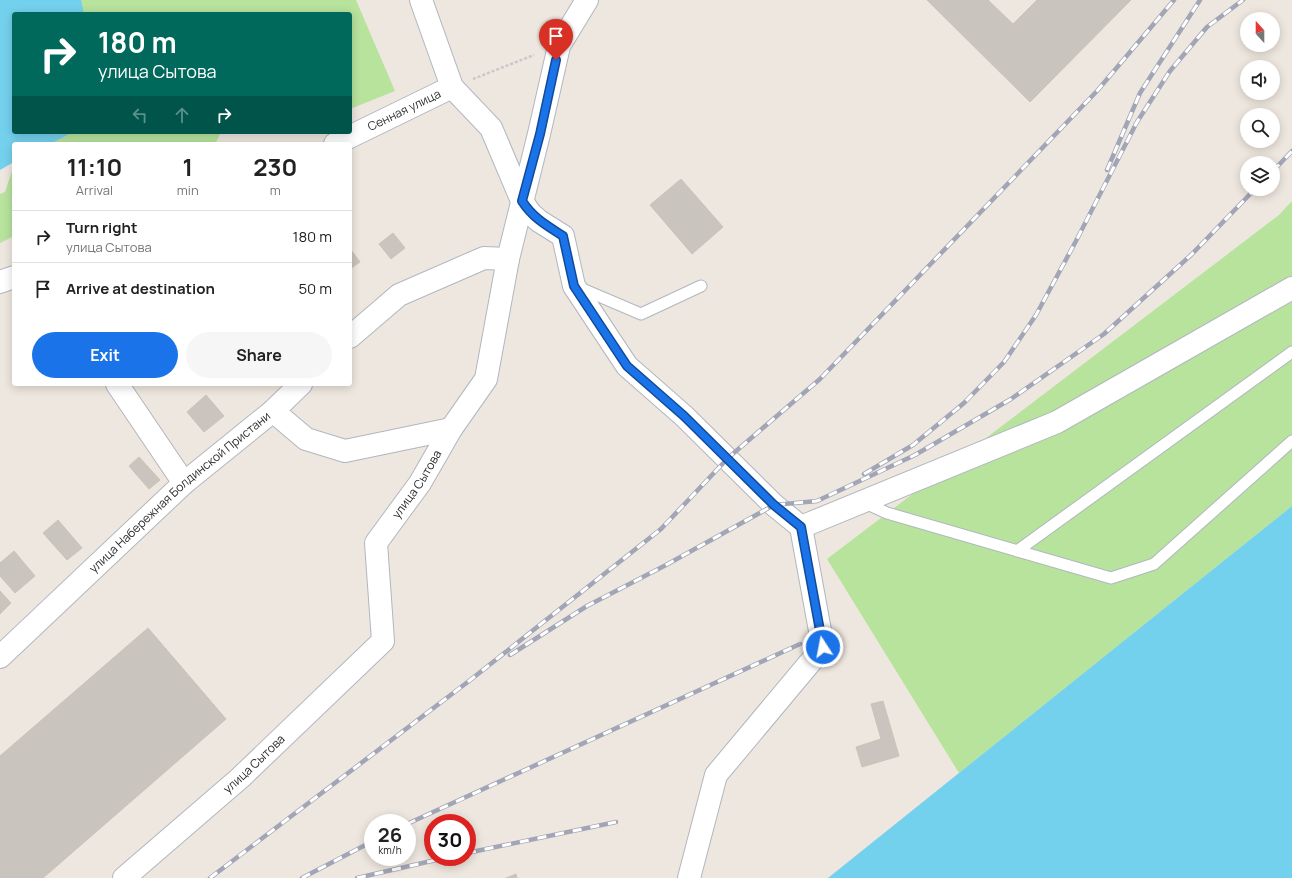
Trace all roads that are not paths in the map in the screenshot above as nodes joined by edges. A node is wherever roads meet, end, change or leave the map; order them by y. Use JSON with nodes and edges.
{"nodes":[{"id":1,"x":421,"y":0,"type":"edge"},
{"id":2,"x":587,"y":0,"type":"edge"},
{"id":3,"x":452,"y":86,"type":"junction"},
{"id":4,"x":339,"y":142,"type":"edge"},
{"id":5,"x":522,"y":201,"type":"junction"},
{"id":6,"x":508,"y":259,"type":"junction"},
{"id":7,"x":12,"y":278,"type":"edge"},
{"id":8,"x":0,"y":282,"type":"edge"},
{"id":9,"x":574,"y":286,"type":"junction"},
{"id":10,"x":701,"y":286,"type":"dead end"},
{"id":11,"x":1292,"y":288,"type":"edge"},
{"id":12,"x":352,"y":335,"type":"edge"},
{"id":13,"x":1292,"y":352,"type":"edge"},
{"id":14,"x":118,"y":386,"type":"edge"},
{"id":15,"x":299,"y":386,"type":"edge"},
{"id":16,"x":273,"y":411,"type":"junction"},
{"id":17,"x":451,"y":429,"type":"junction"},
{"id":18,"x":1292,"y":441,"type":"edge"},
{"id":19,"x":184,"y":483,"type":"junction"},
{"id":20,"x":862,"y":502,"type":"junction"},
{"id":21,"x":801,"y":527,"type":"junction"},
{"id":22,"x":1017,"y":551,"type":"junction"},
{"id":23,"x":0,"y":657,"type":"edge"},
{"id":24,"x":124,"y":878,"type":"edge"},
{"id":25,"x":689,"y":878,"type":"edge"}],
"edges":[{"from":1,"to":3,"type":"street"},
{"from":2,"to":5,"type":"street","name":"улица Сытова"},
{"from":3,"to":4,"type":"street","name":"Сенная улица"},
{"from":3,"to":5,"type":"street"},
{"from":5,"to":6,"type":"street","name":"улица Сытова"},
{"from":5,"to":9,"type":"street"},
{"from":6,"to":12,"type":"street"},
{"from":6,"to":17,"type":"street","name":"улица Сытова"},
{"from":7,"to":8,"type":"street"},
{"from":9,"to":10,"type":"lane"},
{"from":9,"to":21,"type":"street"},
{"from":11,"to":20,"type":"street"},
{"from":13,"to":22,"type":"lane"},
{"from":14,"to":19,"type":"street"},
{"from":15,"to":16,"type":"street"},
{"from":16,"to":17,"type":"street","name":"улица Набережная Болдинской Пристани"},
{"from":16,"to":19,"type":"street","name":"улица Набережная Болдинской Пристани"},
{"from":17,"to":24,"type":"street","name":"улица Сытова"},
{"from":18,"to":22,"type":"lane"},
{"from":19,"to":23,"type":"street","name":"улица Набережная Болдинской Пристани"},
{"from":20,"to":21,"type":"street"},
{"from":20,"to":22,"type":"lane"},
{"from":21,"to":25,"type":"street"}]}
